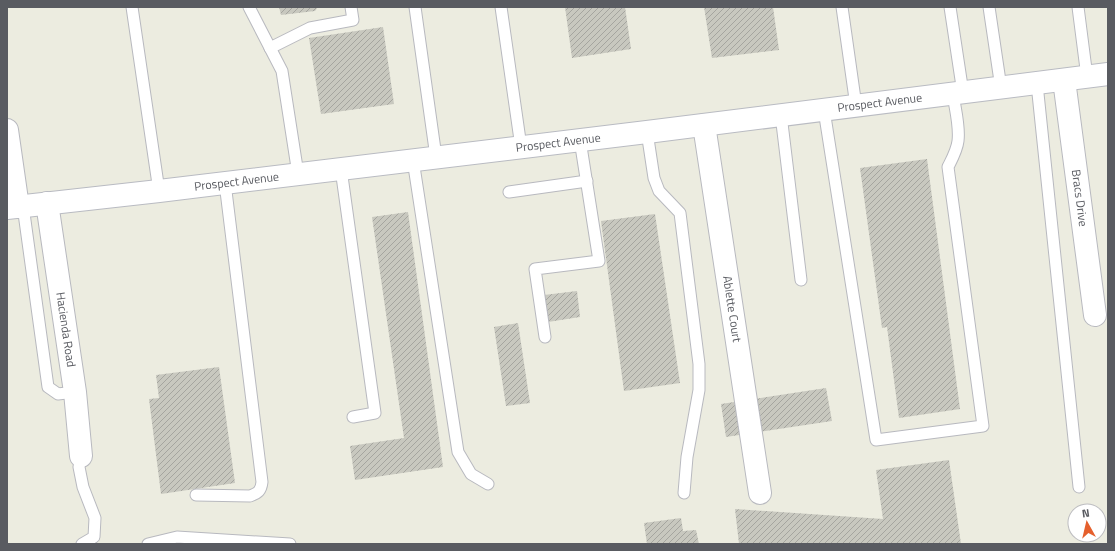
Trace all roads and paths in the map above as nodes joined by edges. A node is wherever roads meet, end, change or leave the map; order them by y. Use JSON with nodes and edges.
{"nodes":[{"id":1,"x":132,"y":7,"type":"edge"},
{"id":2,"x":249,"y":7,"type":"edge"},
{"id":3,"x":351,"y":7,"type":"edge"},
{"id":4,"x":415,"y":7,"type":"edge"},
{"id":5,"x":501,"y":7,"type":"edge"},
{"id":6,"x":842,"y":7,"type":"edge"},
{"id":7,"x":950,"y":7,"type":"edge"},
{"id":8,"x":989,"y":7,"type":"edge"},
{"id":9,"x":1078,"y":7,"type":"edge"},
{"id":10,"x":270,"y":48,"type":"junction"},
{"id":11,"x":1098,"y":75,"type":"edge"},
{"id":12,"x":1064,"y":80,"type":"junction"},
{"id":13,"x":1037,"y":84,"type":"junction"},
{"id":14,"x":1001,"y":88,"type":"junction"},
{"id":15,"x":958,"y":93,"type":"junction"},
{"id":16,"x":856,"y":106,"type":"junction"},
{"id":17,"x":824,"y":110,"type":"junction"},
{"id":18,"x":781,"y":115,"type":"junction"},
{"id":19,"x":704,"y":125,"type":"junction"},
{"id":20,"x":7,"y":130,"type":"edge"},
{"id":21,"x":647,"y":132,"type":"junction"},
{"id":22,"x":580,"y":140,"type":"junction"},
{"id":23,"x":521,"y":147,"type":"junction"},
{"id":24,"x":436,"y":157,"type":"junction"},
{"id":25,"x":413,"y":160,"type":"junction"},
{"id":26,"x":341,"y":169,"type":"junction"},
{"id":27,"x":298,"y":174,"type":"junction"},
{"id":28,"x":587,"y":181,"type":"junction"},
{"id":29,"x":225,"y":183,"type":"junction"},
{"id":30,"x":159,"y":191,"type":"junction"},
{"id":31,"x":510,"y":192,"type":"dead end"},
{"id":32,"x":47,"y":203,"type":"junction"},
{"id":33,"x":16,"y":207,"type":"edge"},
{"id":34,"x":801,"y":280,"type":"dead end"},
{"id":35,"x":1095,"y":315,"type":"dead end"},
{"id":36,"x":545,"y":337,"type":"dead end"},
{"id":37,"x":75,"y":392,"type":"junction"},
{"id":38,"x":353,"y":417,"type":"dead end"},
{"id":39,"x":81,"y":456,"type":"joint"},
{"id":40,"x":488,"y":484,"type":"dead end"},
{"id":41,"x":1079,"y":487,"type":"dead end"},
{"id":42,"x":684,"y":493,"type":"dead end"},
{"id":43,"x":760,"y":493,"type":"dead end"},
{"id":44,"x":196,"y":495,"type":"dead end"},
{"id":45,"x":82,"y":544,"type":"edge"},
{"id":46,"x":148,"y":544,"type":"edge"},
{"id":47,"x":290,"y":544,"type":"edge"}],
"edges":[{"from":1,"to":30,"type":"lane"},
{"from":2,"to":10,"type":"lane"},
{"from":3,"to":10,"type":"lane"},
{"from":4,"to":24,"type":"lane"},
{"from":5,"to":23,"type":"lane"},
{"from":6,"to":16,"type":"lane"},
{"from":7,"to":15,"type":"lane"},
{"from":8,"to":14,"type":"lane"},
{"from":9,"to":11,"type":"lane"},
{"from":10,"to":27,"type":"lane"},
{"from":11,"to":12,"type":"main road","name":"Prospect Avenue"},
{"from":12,"to":13,"type":"main road","name":"Prospect Avenue"},
{"from":12,"to":35,"type":"main road","name":"Bracs Drive"},
{"from":13,"to":14,"type":"main road","name":"Prospect Avenue"},
{"from":13,"to":41,"type":"lane"},
{"from":14,"to":15,"type":"main road","name":"Prospect Avenue"},
{"from":15,"to":16,"type":"main road","name":"Prospect Avenue"},
{"from":15,"to":17,"type":"lane"},
{"from":16,"to":17,"type":"main road","name":"Prospect Avenue"},
{"from":17,"to":18,"type":"main road","name":"Prospect Avenue"},
{"from":18,"to":19,"type":"main road","name":"Prospect Avenue"},
{"from":18,"to":34,"type":"lane"},
{"from":19,"to":21,"type":"main road","name":"Prospect Avenue"},
{"from":19,"to":43,"type":"main road","name":"Ablette Court"},
{"from":20,"to":33,"type":"main road"},
{"from":21,"to":22,"type":"main road","name":"Prospect Avenue"},
{"from":21,"to":42,"type":"lane"},
{"from":22,"to":23,"type":"main road","name":"Prospect Avenue"},
{"from":22,"to":28,"type":"lane"},
{"from":23,"to":24,"type":"main road","name":"Prospect Avenue"},
{"from":24,"to":25,"type":"main road","name":"Prospect Avenue"},
{"from":25,"to":26,"type":"main road","name":"Prospect Avenue"},
{"from":25,"to":40,"type":"lane"},
{"from":26,"to":27,"type":"main road","name":"Prospect Avenue"},
{"from":26,"to":38,"type":"lane"},
{"from":27,"to":29,"type":"main road","name":"Prospect Avenue"},
{"from":28,"to":31,"type":"lane"},
{"from":28,"to":36,"type":"lane"},
{"from":29,"to":30,"type":"main road","name":"Prospect Avenue"},
{"from":29,"to":44,"type":"lane"},
{"from":30,"to":32,"type":"main road","name":"Prospect Avenue"},
{"from":32,"to":33,"type":"main road","name":"Prospect Avenue"},
{"from":32,"to":37,"type":"main road","name":"Hacienda Road"},
{"from":33,"to":37,"type":"lane"},
{"from":37,"to":39,"type":"main road","name":"Hacienda Road"},
{"from":39,"to":45,"type":"lane"},
{"from":46,"to":47,"type":"lane"}]}
